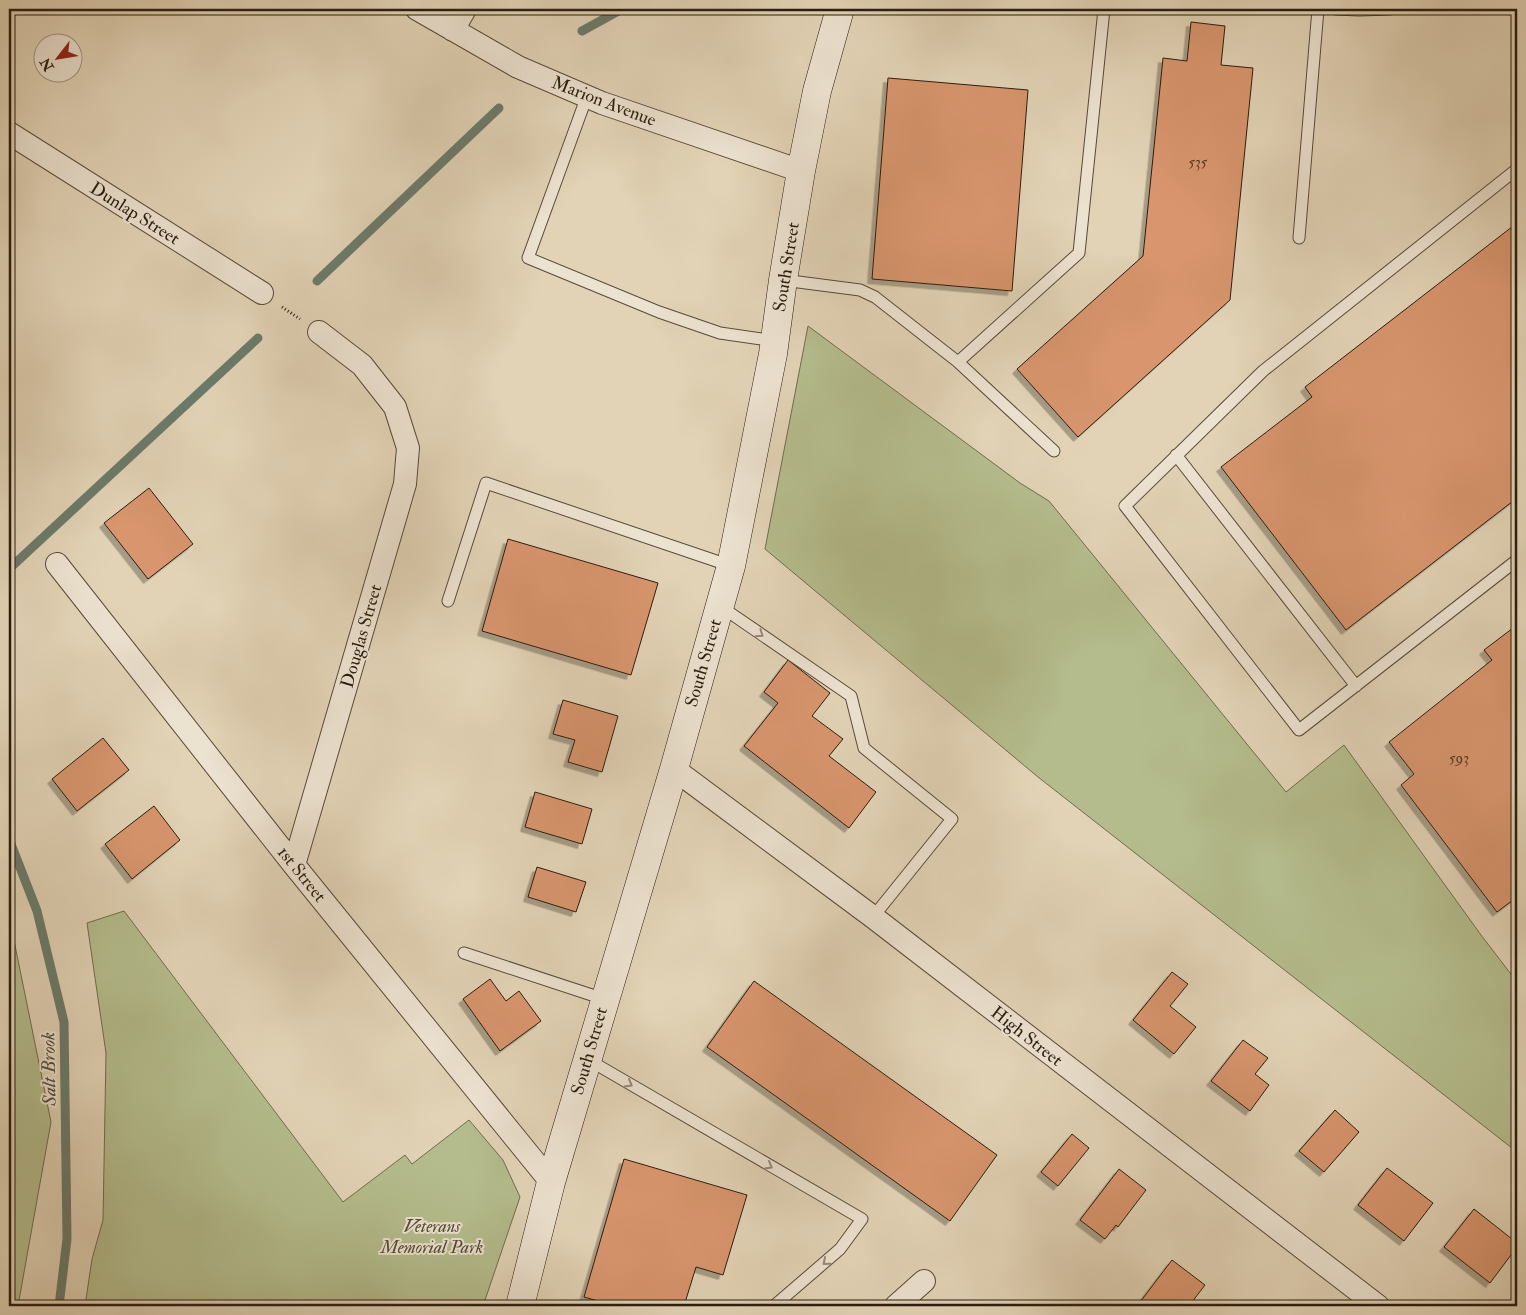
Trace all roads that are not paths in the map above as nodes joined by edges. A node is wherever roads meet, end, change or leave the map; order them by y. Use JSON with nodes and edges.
{"nodes":[{"id":1,"x":418,"y":9,"type":"edge"},
{"id":2,"x":465,"y":9,"type":"edge"},
{"id":3,"x":840,"y":9,"type":"edge"},
{"id":4,"x":1104,"y":9,"type":"edge"},
{"id":5,"x":1318,"y":9,"type":"edge"},
{"id":6,"x":1336,"y":9,"type":"edge"},
{"id":7,"x":1390,"y":9,"type":"edge"},
{"id":8,"x":453,"y":30,"type":"junction"},
{"id":9,"x":587,"y":96,"type":"junction"},
{"id":10,"x":9,"y":133,"type":"edge"},
{"id":11,"x":1517,"y":169,"type":"edge"},
{"id":12,"x":802,"y":171,"type":"junction"},
{"id":13,"x":1299,"y":238,"type":"dead end"},
{"id":14,"x":783,"y":280,"type":"junction"},
{"id":15,"x":262,"y":293,"type":"road end"},
{"id":16,"x":319,"y":332,"type":"road end"},
{"id":17,"x":775,"y":341,"type":"junction"},
{"id":18,"x":958,"y":362,"type":"junction"},
{"id":19,"x":1054,"y":451,"type":"dead end"},
{"id":20,"x":1176,"y":455,"type":"junction"},
{"id":21,"x":1517,"y":560,"type":"edge"},
{"id":22,"x":57,"y":564,"type":"dead end"},
{"id":23,"x":731,"y":566,"type":"junction"},
{"id":24,"x":448,"y":601,"type":"dead end"},
{"id":25,"x":720,"y":606,"type":"junction"},
{"id":26,"x":1356,"y":686,"type":"junction"},
{"id":27,"x":674,"y":769,"type":"junction"},
{"id":28,"x":294,"y":865,"type":"junction"},
{"id":29,"x":873,"y":917,"type":"junction"},
{"id":30,"x":464,"y":952,"type":"dead end"},
{"id":31,"x":604,"y":1000,"type":"junction"},
{"id":32,"x":587,"y":1059,"type":"junction"},
{"id":33,"x":551,"y":1182,"type":"junction"},
{"id":34,"x":924,"y":1281,"type":"dead end"},
{"id":35,"x":520,"y":1306,"type":"edge"},
{"id":36,"x":774,"y":1306,"type":"edge"},
{"id":37,"x":896,"y":1306,"type":"edge"},
{"id":38,"x":1378,"y":1306,"type":"edge"}],
"edges":[{"from":1,"to":8,"type":"street","name":"Marion Avenue"},
{"from":2,"to":8,"type":"street"},
{"from":3,"to":12,"type":"street","name":"South Street"},
{"from":4,"to":18,"type":"lane"},
{"from":5,"to":13,"type":"lane"},
{"from":6,"to":7,"type":"lane"},
{"from":8,"to":9,"type":"street","name":"Marion Avenue"},
{"from":9,"to":12,"type":"street","name":"Marion Avenue"},
{"from":9,"to":17,"type":"lane"},
{"from":10,"to":15,"type":"street","name":"Dunlap Street"},
{"from":11,"to":20,"type":"lane"},
{"from":12,"to":14,"type":"street","name":"South Street"},
{"from":14,"to":17,"type":"street","name":"South Street"},
{"from":14,"to":18,"type":"lane"},
{"from":16,"to":28,"type":"street","name":"Douglas Street"},
{"from":17,"to":23,"type":"street","name":"South Street"},
{"from":18,"to":19,"type":"lane"},
{"from":20,"to":26,"type":"lane"},
{"from":20,"to":26,"type":"lane"},
{"from":21,"to":26,"type":"lane"},
{"from":22,"to":28,"type":"street","name":"1st Street"},
{"from":23,"to":24,"type":"lane"},
{"from":23,"to":25,"type":"street","name":"South Street"},
{"from":25,"to":27,"type":"street","name":"South Street"},
{"from":25,"to":29,"type":"lane","one_way":true},
{"from":27,"to":29,"type":"street","name":"High Street"},
{"from":27,"to":31,"type":"street","name":"South Street"},
{"from":28,"to":33,"type":"street","name":"1st Street"},
{"from":29,"to":38,"type":"street","name":"High Street"},
{"from":30,"to":31,"type":"lane"},
{"from":31,"to":32,"type":"street","name":"South Street"},
{"from":32,"to":33,"type":"street","name":"South Street"},
{"from":32,"to":36,"type":"lane","one_way":true},
{"from":33,"to":35,"type":"street","name":"South Street"},
{"from":34,"to":37,"type":"street"}]}
